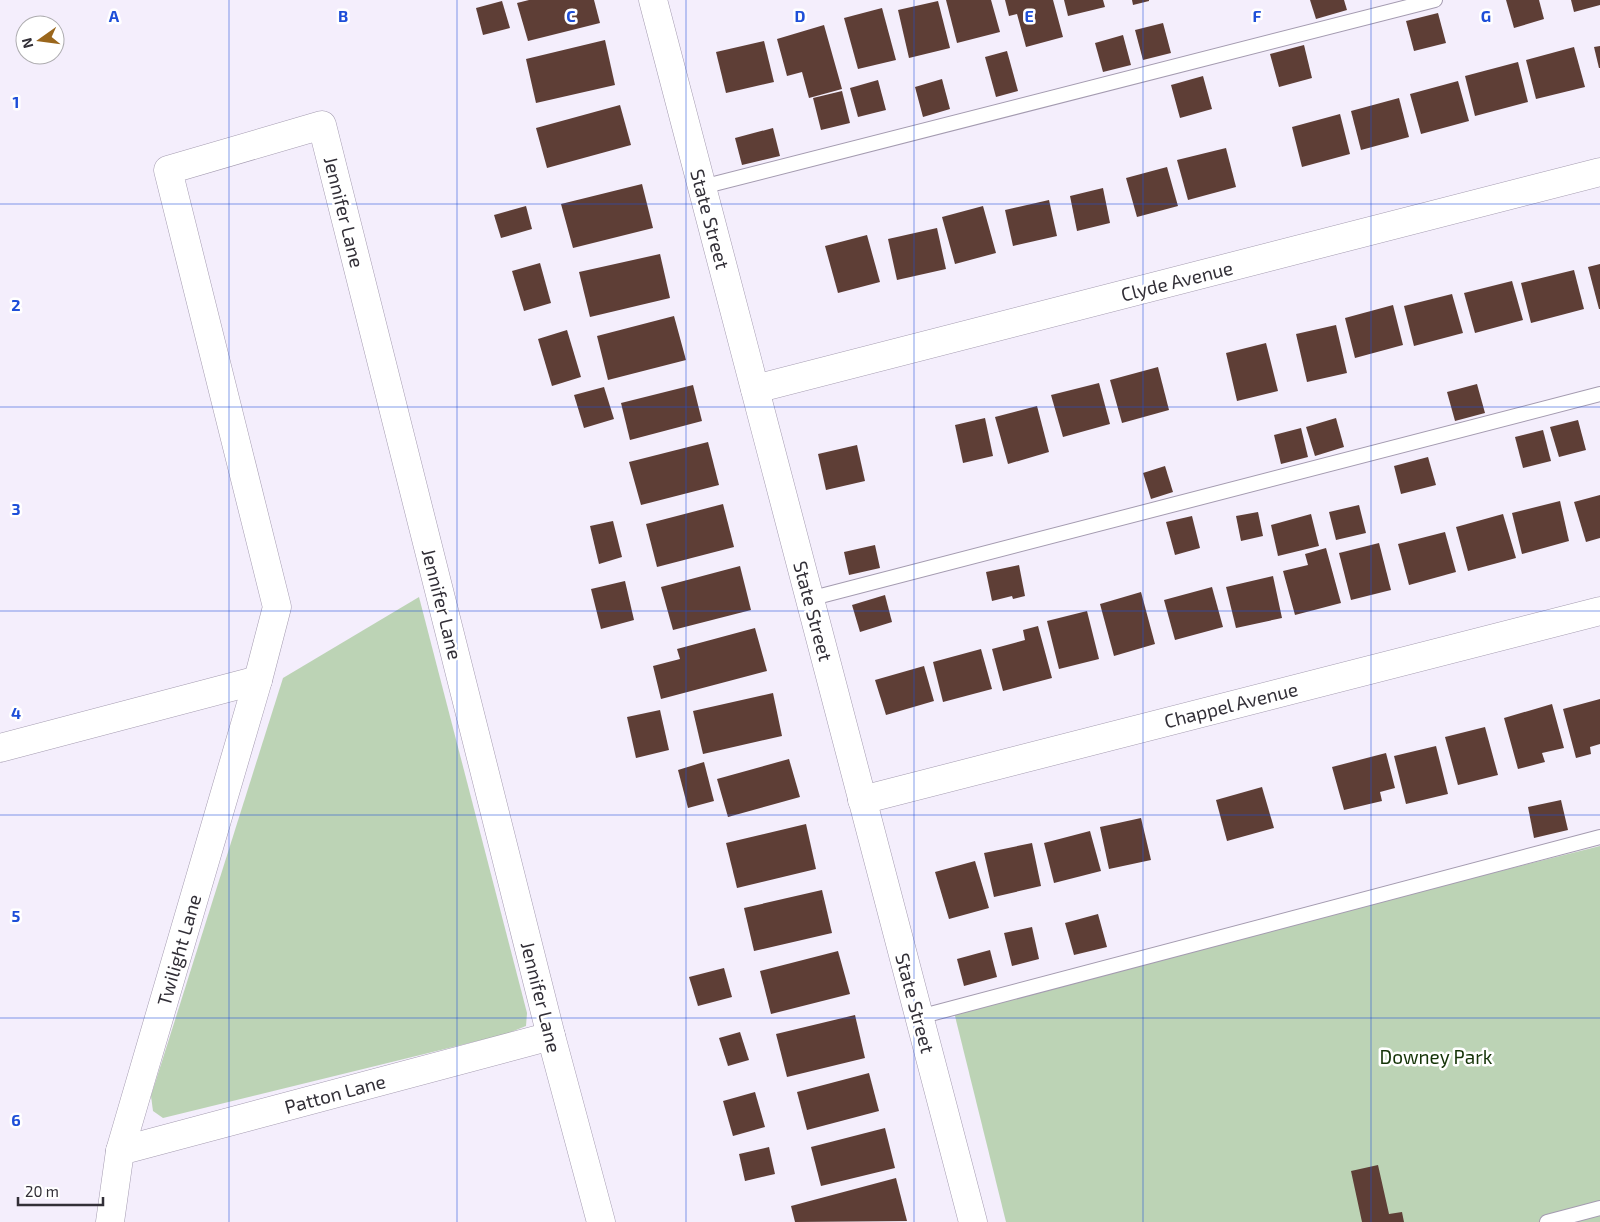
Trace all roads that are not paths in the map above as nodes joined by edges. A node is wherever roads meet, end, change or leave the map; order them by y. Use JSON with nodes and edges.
{"nodes":[{"id":1,"x":653,"y":0,"type":"edge"},
{"id":2,"x":1435,"y":0,"type":"edge"},
{"id":3,"x":1600,"y":172,"type":"edge"},
{"id":4,"x":702,"y":187,"type":"junction"},
{"id":5,"x":755,"y":389,"type":"junction"},
{"id":6,"x":1600,"y":394,"type":"edge"},
{"id":7,"x":809,"y":599,"type":"junction"},
{"id":8,"x":1600,"y":611,"type":"edge"},
{"id":9,"x":258,"y":680,"type":"junction"},
{"id":10,"x":0,"y":748,"type":"edge"},
{"id":11,"x":862,"y":800,"type":"junction"},
{"id":12,"x":1600,"y":837,"type":"edge"},
{"id":13,"x":919,"y":1017,"type":"junction"},
{"id":14,"x":550,"y":1036,"type":"junction"},
{"id":15,"x":120,"y":1151,"type":"junction"},
{"id":16,"x":1600,"y":1208,"type":"edge"},
{"id":17,"x":110,"y":1222,"type":"edge"},
{"id":18,"x":601,"y":1222,"type":"edge"},
{"id":19,"x":973,"y":1222,"type":"edge"},
{"id":20,"x":1547,"y":1222,"type":"edge"}],
"edges":[{"from":1,"to":4,"type":"street","name":"State Street"},
{"from":2,"to":4,"type":"lane"},
{"from":3,"to":5,"type":"street","name":"Clyde Avenue"},
{"from":4,"to":5,"type":"street","name":"State Street"},
{"from":5,"to":7,"type":"street","name":"State Street"},
{"from":6,"to":7,"type":"lane"},
{"from":7,"to":11,"type":"street","name":"State Street"},
{"from":8,"to":11,"type":"street","name":"Chappel Avenue"},
{"from":9,"to":10,"type":"street"},
{"from":9,"to":14,"type":"street","name":"Jennifer Lane"},
{"from":9,"to":15,"type":"street","name":"Twilight Lane"},
{"from":11,"to":13,"type":"street","name":"State Street"},
{"from":12,"to":13,"type":"lane"},
{"from":13,"to":19,"type":"street","name":"State Street"},
{"from":14,"to":15,"type":"street","name":"Patton Lane"},
{"from":14,"to":18,"type":"street","name":"Jennifer Lane"},
{"from":15,"to":17,"type":"street","name":"Twilight Lane"},
{"from":16,"to":20,"type":"lane"}]}
